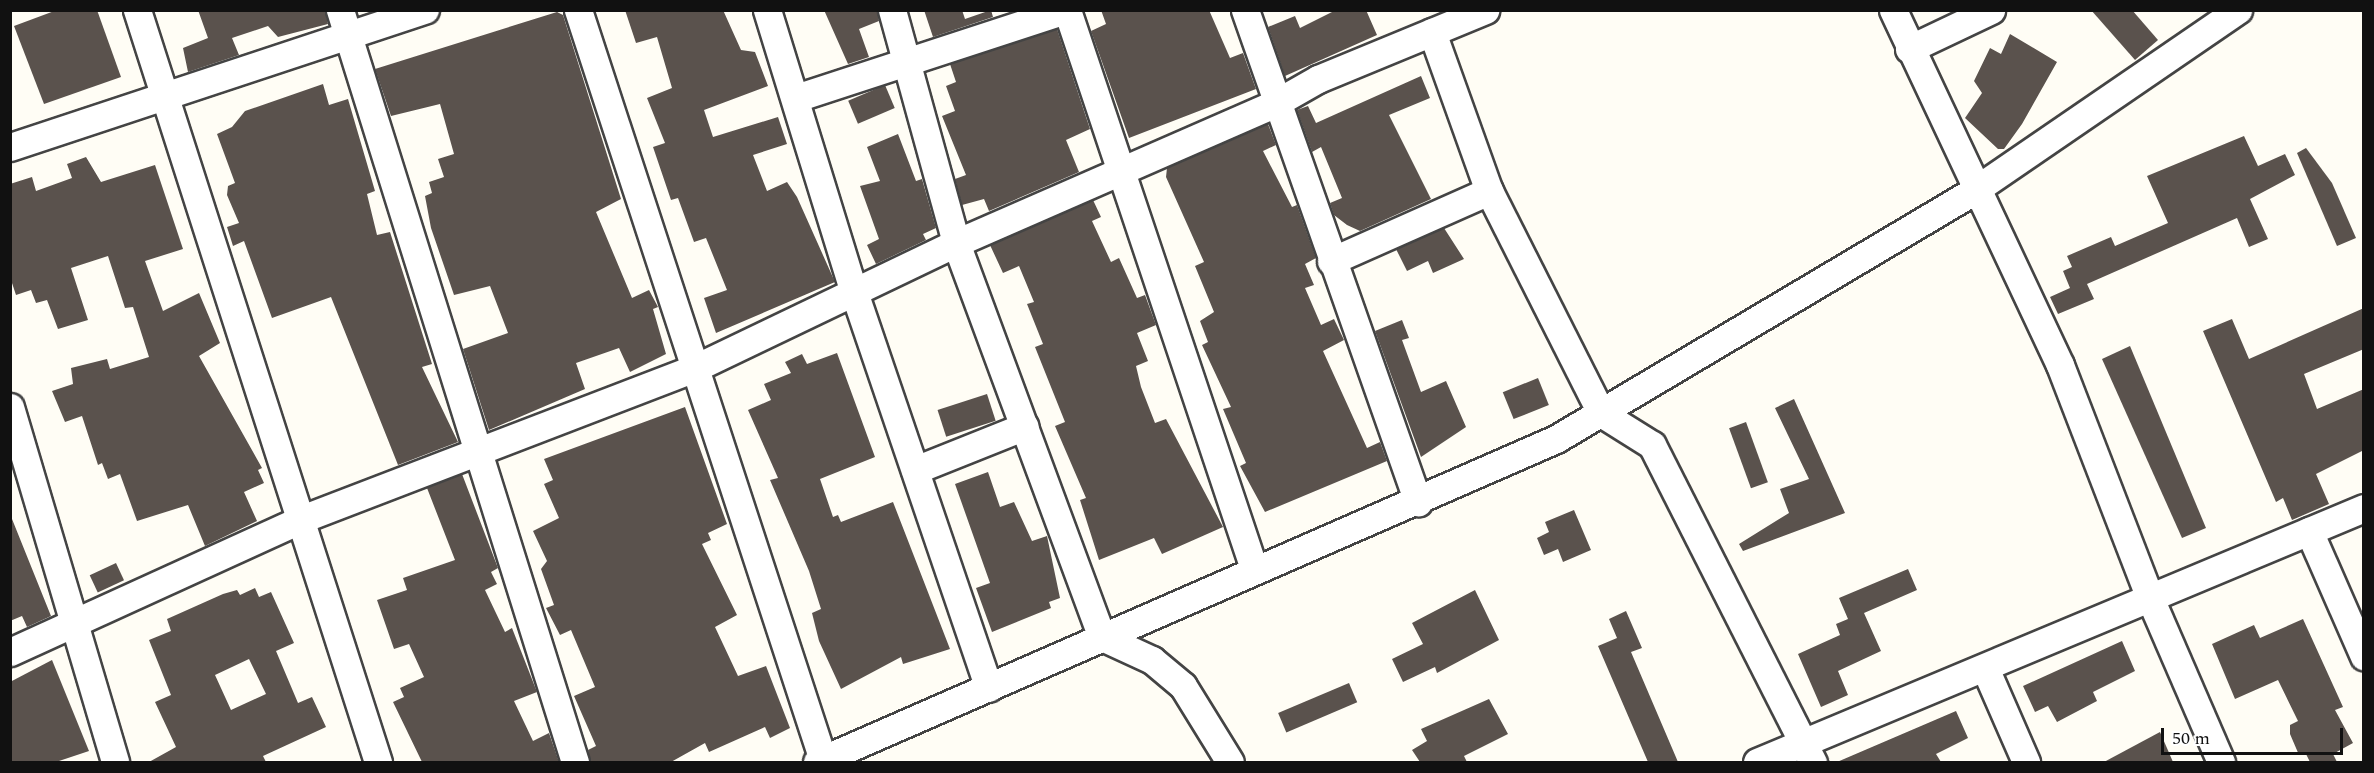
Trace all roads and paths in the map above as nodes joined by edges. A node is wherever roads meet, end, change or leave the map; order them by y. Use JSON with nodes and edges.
{"nodes":[{"id":1,"x":137,"y":10,"type":"edge"},
{"id":2,"x":340,"y":10,"type":"edge"},
{"id":3,"x":425,"y":10,"type":"edge"},
{"id":4,"x":578,"y":10,"type":"edge"},
{"id":5,"x":767,"y":10,"type":"edge"},
{"id":6,"x":892,"y":10,"type":"edge"},
{"id":7,"x":1066,"y":10,"type":"edge"},
{"id":8,"x":1245,"y":10,"type":"edge"},
{"id":9,"x":1485,"y":10,"type":"edge"},
{"id":10,"x":1893,"y":10,"type":"edge"},
{"id":11,"x":1991,"y":10,"type":"edge"},
{"id":12,"x":2238,"y":10,"type":"edge"},
{"id":13,"x":1432,"y":32,"type":"junction"},
{"id":14,"x":348,"y":36,"type":"junction"},
{"id":15,"x":1909,"y":49,"type":"junction"},
{"id":16,"x":909,"y":63,"type":"junction"},
{"id":17,"x":165,"y":98,"type":"junction"},
{"id":18,"x":796,"y":98,"type":"junction"},
{"id":19,"x":1274,"y":104,"type":"junction"},
{"id":20,"x":10,"y":147,"type":"edge"},
{"id":21,"x":1118,"y":170,"type":"junction"},
{"id":22,"x":1975,"y":190,"type":"junction"},
{"id":23,"x":1489,"y":191,"type":"junction"},
{"id":24,"x":956,"y":243,"type":"junction"},
{"id":25,"x":1331,"y":261,"type":"junction"},
{"id":26,"x":854,"y":292,"type":"junction"},
{"id":27,"x":697,"y":367,"type":"junction"},
{"id":28,"x":10,"y":407,"type":"edge"},
{"id":29,"x":1601,"y":412,"type":"junction"},
{"id":30,"x":1025,"y":426,"type":"junction"},
{"id":31,"x":475,"y":450,"type":"junction"},
{"id":32,"x":915,"y":470,"type":"junction"},
{"id":33,"x":1418,"y":502,"type":"junction"},
{"id":34,"x":2364,"y":508,"type":"edge"},
{"id":35,"x":299,"y":520,"type":"junction"},
{"id":36,"x":2309,"y":531,"type":"junction"},
{"id":37,"x":1254,"y":569,"type":"junction"},
{"id":38,"x":2150,"y":598,"type":"junction"},
{"id":39,"x":77,"y":625,"type":"junction"},
{"id":40,"x":1102,"y":637,"type":"junction"},
{"id":41,"x":10,"y":652,"type":"edge"},
{"id":42,"x":2364,"y":656,"type":"edge"},
{"id":43,"x":1986,"y":668,"type":"junction"},
{"id":44,"x":989,"y":688,"type":"junction"},
{"id":45,"x":1809,"y":753,"type":"edge"},
{"id":46,"x":820,"y":761,"type":"edge"},
{"id":47,"x":115,"y":762,"type":"edge"},
{"id":48,"x":378,"y":762,"type":"edge"},
{"id":49,"x":575,"y":762,"type":"edge"},
{"id":50,"x":1230,"y":762,"type":"edge"},
{"id":51,"x":1757,"y":762,"type":"edge"},
{"id":52,"x":2026,"y":762,"type":"edge"},
{"id":53,"x":2221,"y":762,"type":"edge"}],
"edges":[{"from":1,"to":17,"type":"street"},
{"from":2,"to":14,"type":"street"},
{"from":3,"to":14,"type":"street"},
{"from":4,"to":27,"type":"street"},
{"from":5,"to":18,"type":"street"},
{"from":6,"to":16,"type":"street"},
{"from":7,"to":16,"type":"street"},
{"from":7,"to":21,"type":"street"},
{"from":8,"to":19,"type":"street"},
{"from":9,"to":13,"type":"street"},
{"from":10,"to":15,"type":"street"},
{"from":11,"to":15,"type":"street"},
{"from":12,"to":22,"type":"street"},
{"from":13,"to":19,"type":"street"},
{"from":13,"to":23,"type":"street"},
{"from":14,"to":17,"type":"street"},
{"from":14,"to":31,"type":"street"},
{"from":15,"to":22,"type":"street"},
{"from":16,"to":18,"type":"street"},
{"from":16,"to":24,"type":"street"},
{"from":17,"to":20,"type":"street"},
{"from":17,"to":35,"type":"street"},
{"from":18,"to":26,"type":"street"},
{"from":19,"to":21,"type":"street"},
{"from":19,"to":25,"type":"street"},
{"from":21,"to":24,"type":"street"},
{"from":21,"to":37,"type":"street"},
{"from":22,"to":29,"type":"street"},
{"from":22,"to":38,"type":"street"},
{"from":23,"to":25,"type":"street"},
{"from":23,"to":29,"type":"street"},
{"from":24,"to":26,"type":"street"},
{"from":24,"to":30,"type":"street"},
{"from":25,"to":33,"type":"street"},
{"from":26,"to":27,"type":"street"},
{"from":26,"to":32,"type":"street"},
{"from":27,"to":31,"type":"street"},
{"from":27,"to":46,"type":"street"},
{"from":28,"to":39,"type":"street"},
{"from":29,"to":33,"type":"street"},
{"from":29,"to":45,"type":"street"},
{"from":30,"to":32,"type":"street"},
{"from":30,"to":40,"type":"street"},
{"from":31,"to":35,"type":"street"},
{"from":31,"to":49,"type":"street"},
{"from":32,"to":44,"type":"street"},
{"from":33,"to":37,"type":"street"},
{"from":34,"to":36,"type":"street"},
{"from":35,"to":39,"type":"street"},
{"from":35,"to":48,"type":"street"},
{"from":36,"to":38,"type":"street"},
{"from":36,"to":42,"type":"street"},
{"from":37,"to":40,"type":"street"},
{"from":38,"to":43,"type":"street"},
{"from":38,"to":53,"type":"street"},
{"from":39,"to":41,"type":"street"},
{"from":39,"to":47,"type":"street"},
{"from":40,"to":44,"type":"street"},
{"from":40,"to":50,"type":"street"},
{"from":43,"to":45,"type":"street"},
{"from":43,"to":52,"type":"street"},
{"from":44,"to":46,"type":"street"},
{"from":45,"to":51,"type":"street"}]}
